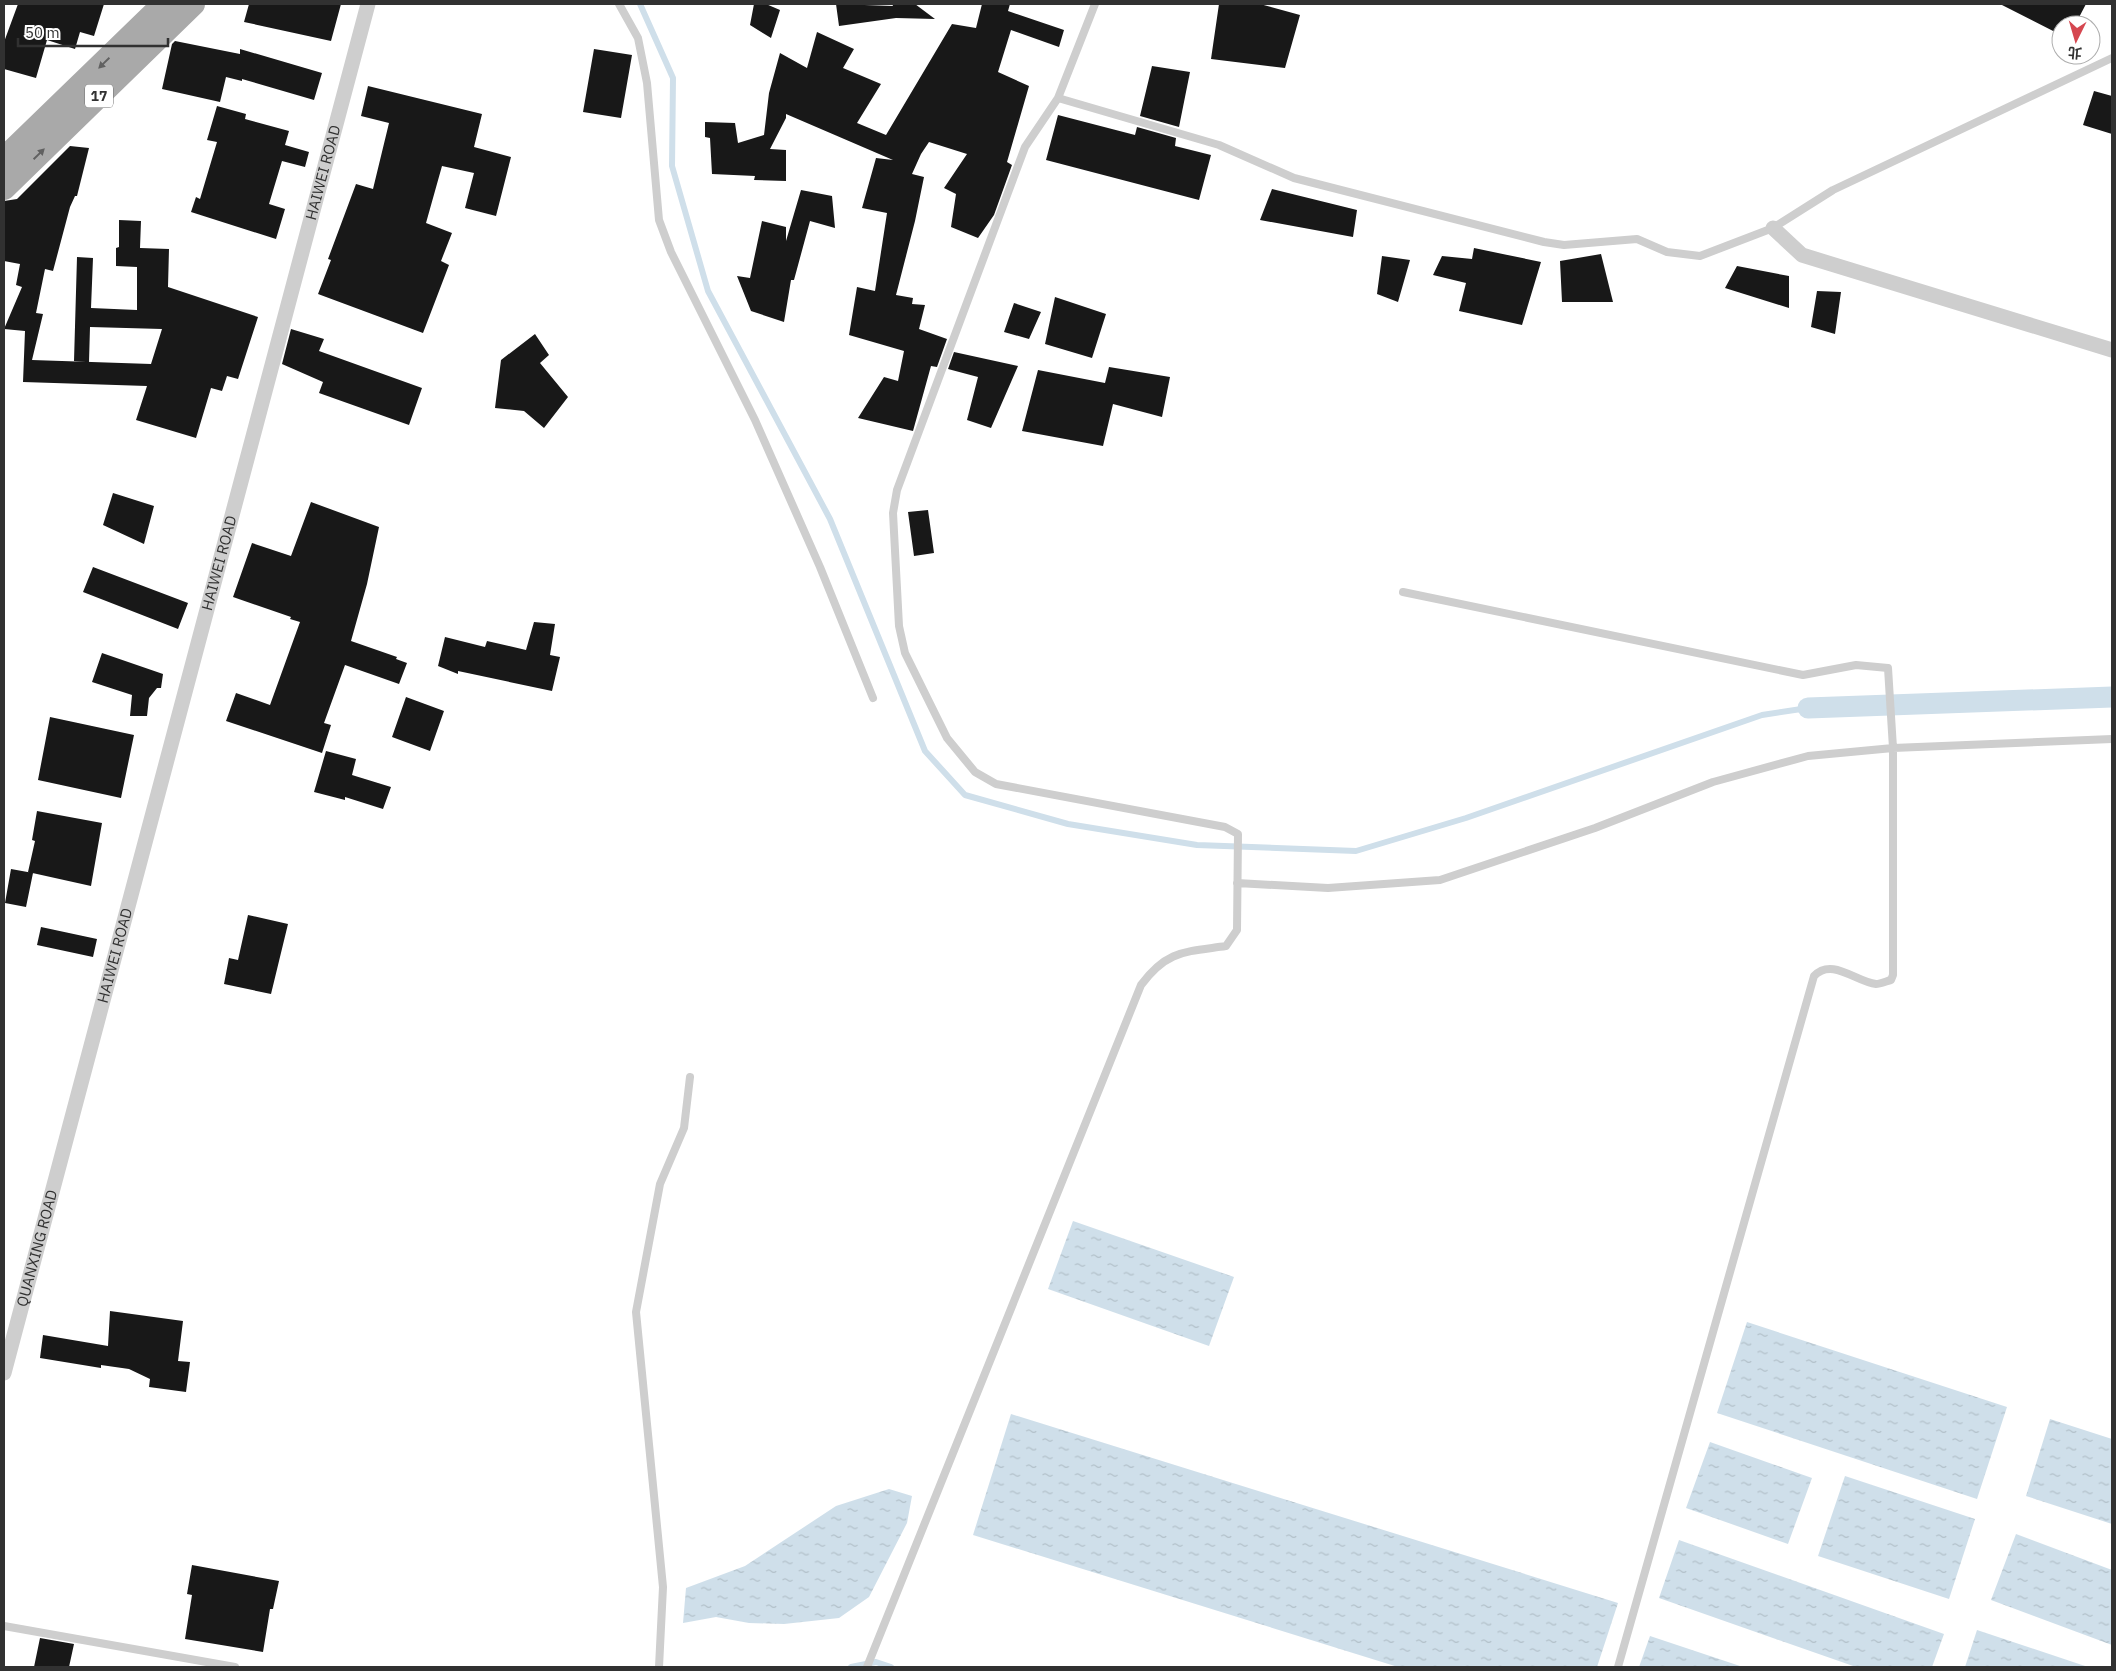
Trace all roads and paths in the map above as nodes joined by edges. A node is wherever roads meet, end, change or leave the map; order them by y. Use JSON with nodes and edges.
{"nodes":[{"id":1,"x":164,"y":4,"type":"edge"},
{"id":2,"x":193,"y":4,"type":"edge"},
{"id":3,"x":368,"y":4,"type":"edge"},
{"id":4,"x":619,"y":4,"type":"edge"},
{"id":5,"x":1095,"y":4,"type":"edge"},
{"id":6,"x":2112,"y":58,"type":"edge"},
{"id":7,"x":1058,"y":98,"type":"junction"},
{"id":8,"x":4,"y":159,"type":"edge"},
{"id":9,"x":4,"y":188,"type":"edge"},
{"id":10,"x":1773,"y":228,"type":"junction"},
{"id":11,"x":2112,"y":350,"type":"edge"},
{"id":12,"x":1403,"y":592,"type":"dead end"},
{"id":13,"x":873,"y":698,"type":"dead end"},
{"id":14,"x":2112,"y":739,"type":"edge"},
{"id":15,"x":1893,"y":748,"type":"junction"},
{"id":16,"x":1237,"y":883,"type":"junction"},
{"id":17,"x":690,"y":1078,"type":"dead end"},
{"id":18,"x":71,"y":1124,"type":"joint"},
{"id":19,"x":4,"y":1373,"type":"edge"},
{"id":20,"x":4,"y":1626,"type":"edge"},
{"id":21,"x":236,"y":1667,"type":"edge"},
{"id":22,"x":659,"y":1667,"type":"edge"},
{"id":23,"x":867,"y":1667,"type":"edge"},
{"id":24,"x":1618,"y":1667,"type":"edge"}],
"edges":[{"from":1,"to":8,"type":"main road","number":"17","one_way":true},
{"from":9,"to":2,"type":"main road","number":"17","one_way":true},
{"from":3,"to":18,"type":"street","name":"HAIWEI ROAD"},
{"from":4,"to":13,"type":"lane"},
{"from":5,"to":7,"type":"lane"},
{"from":6,"to":10,"type":"lane"},
{"from":7,"to":10,"type":"lane"},
{"from":7,"to":16,"type":"lane"},
{"from":10,"to":11,"type":"street"},
{"from":12,"to":15,"type":"lane"},
{"from":14,"to":15,"type":"lane"},
{"from":15,"to":16,"type":"lane"},
{"from":15,"to":24,"type":"lane"},
{"from":16,"to":23,"type":"lane"},
{"from":17,"to":22,"type":"lane"},
{"from":18,"to":19,"type":"street","name":"QUANXING ROAD"},
{"from":20,"to":21,"type":"lane"}]}
